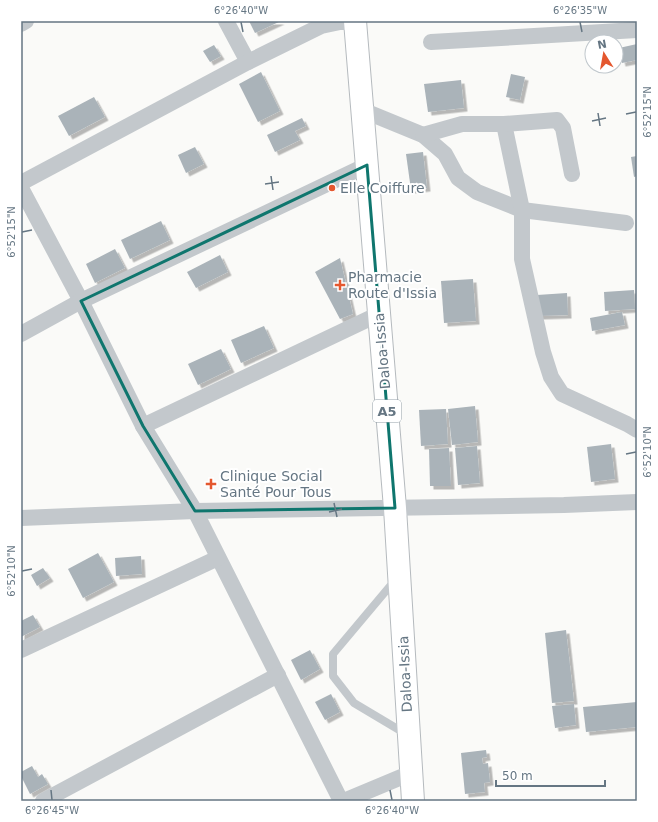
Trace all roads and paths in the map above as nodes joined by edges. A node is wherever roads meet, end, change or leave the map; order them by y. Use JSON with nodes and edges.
{"nodes":[{"id":1,"x":26,"y":21,"type":"edge"},
{"id":2,"x":226,"y":21,"type":"edge"},
{"id":3,"x":355,"y":22,"type":"edge"},
{"id":4,"x":21,"y":24,"type":"edge"},
{"id":5,"x":637,"y":30,"type":"edge"},
{"id":6,"x":431,"y":42,"type":"dead end"},
{"id":7,"x":248,"y":62,"type":"junction"},
{"id":8,"x":362,"y":110,"type":"junction"},
{"id":9,"x":504,"y":124,"type":"junction"},
{"id":10,"x":423,"y":135,"type":"junction"},
{"id":11,"x":366,"y":165,"type":"junction"},
{"id":12,"x":572,"y":174,"type":"dead end"},
{"id":13,"x":21,"y":183,"type":"edge"},
{"id":14,"x":21,"y":188,"type":"edge"},
{"id":15,"x":522,"y":210,"type":"junction"},
{"id":16,"x":626,"y":223,"type":"dead end"},
{"id":17,"x":81,"y":301,"type":"junction"},
{"id":18,"x":379,"y":314,"type":"junction"},
{"id":19,"x":21,"y":334,"type":"edge"},
{"id":20,"x":143,"y":426,"type":"junction"},
{"id":21,"x":637,"y":430,"type":"edge"},
{"id":22,"x":637,"y":502,"type":"edge"},
{"id":23,"x":395,"y":508,"type":"junction"},
{"id":24,"x":195,"y":511,"type":"junction"},
{"id":25,"x":21,"y":518,"type":"edge"},
{"id":26,"x":218,"y":558,"type":"junction"},
{"id":27,"x":399,"y":576,"type":"junction"},
{"id":28,"x":21,"y":650,"type":"edge"},
{"id":29,"x":278,"y":675,"type":"junction"},
{"id":30,"x":408,"y":735,"type":"junction"},
{"id":31,"x":411,"y":773,"type":"junction"},
{"id":32,"x":43,"y":801,"type":"edge"},
{"id":33,"x":341,"y":801,"type":"edge"},
{"id":34,"x":344,"y":801,"type":"edge"},
{"id":35,"x":413,"y":801,"type":"edge"}],
"edges":[{"from":1,"to":4,"type":"street"},
{"from":2,"to":7,"type":"street"},
{"from":3,"to":7,"type":"street"},
{"from":3,"to":8,"type":"main road","name":"Daloa-Issia","number":"A5"},
{"from":5,"to":6,"type":"street"},
{"from":7,"to":13,"type":"street"},
{"from":8,"to":10,"type":"street"},
{"from":8,"to":11,"type":"main road","name":"Daloa-Issia","number":"A5"},
{"from":9,"to":10,"type":"street"},
{"from":9,"to":12,"type":"street"},
{"from":9,"to":15,"type":"street"},
{"from":10,"to":15,"type":"street"},
{"from":11,"to":17,"type":"street"},
{"from":11,"to":18,"type":"main road","name":"Daloa-Issia","number":"A5"},
{"from":14,"to":17,"type":"street"},
{"from":15,"to":16,"type":"street"},
{"from":15,"to":21,"type":"street"},
{"from":17,"to":19,"type":"street"},
{"from":17,"to":20,"type":"street"},
{"from":18,"to":20,"type":"street"},
{"from":18,"to":23,"type":"main road","name":"Daloa-Issia","number":"A5"},
{"from":20,"to":24,"type":"street"},
{"from":22,"to":23,"type":"street"},
{"from":23,"to":24,"type":"street"},
{"from":23,"to":27,"type":"main road","name":"Daloa-Issia","number":"A5"},
{"from":24,"to":25,"type":"street"},
{"from":24,"to":26,"type":"street"},
{"from":26,"to":28,"type":"street"},
{"from":26,"to":29,"type":"street"},
{"from":27,"to":30,"type":"main road","name":"Daloa-Issia","number":"A5"},
{"from":27,"to":30,"type":"lane"},
{"from":29,"to":32,"type":"street"},
{"from":29,"to":33,"type":"street"},
{"from":30,"to":31,"type":"main road","name":"Daloa-Issia","number":"A5"},
{"from":31,"to":34,"type":"street"},
{"from":31,"to":35,"type":"main road","name":"Daloa-Issia","number":"A5"}]}
